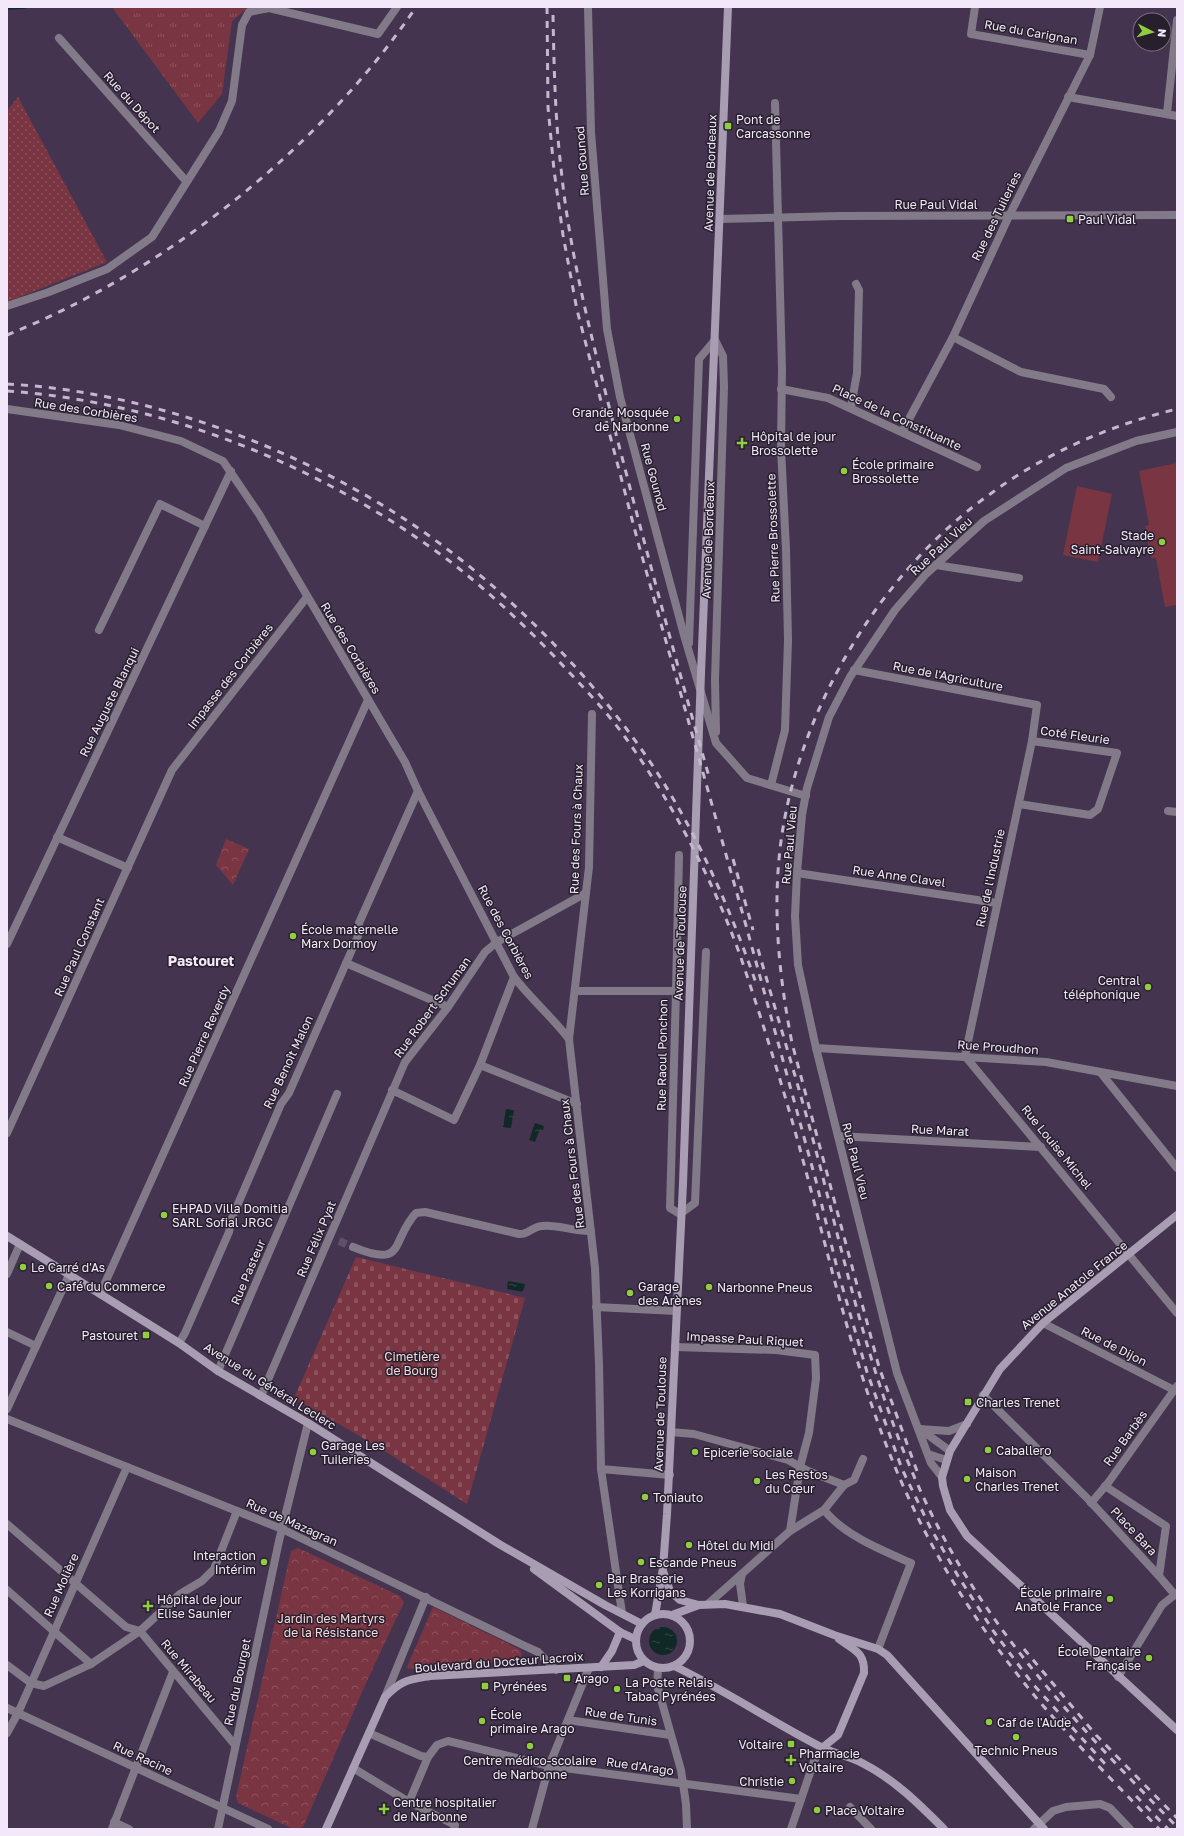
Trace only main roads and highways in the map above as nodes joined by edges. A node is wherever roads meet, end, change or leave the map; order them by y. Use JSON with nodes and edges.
{"nodes":[{"id":1,"x":728,"y":7,"type":"edge"},
{"id":2,"x":701,"y":673,"type":"joint"},
{"id":3,"x":1177,"y":1215,"type":"edge"},
{"id":4,"x":7,"y":1236,"type":"edge"},
{"id":5,"x":499,"y":1544,"type":"junction"},
{"id":6,"x":663,"y":1568,"type":"junction"},
{"id":7,"x":699,"y":1605,"type":"junction"},
{"id":8,"x":655,"y":1615,"type":"junction"},
{"id":9,"x":672,"y":1615,"type":"junction"},
{"id":10,"x":642,"y":1624,"type":"junction"},
{"id":11,"x":620,"y":1632,"type":"junction"},
{"id":12,"x":834,"y":1635,"type":"junction"},
{"id":13,"x":635,"y":1639,"type":"junction"},
{"id":14,"x":644,"y":1661,"type":"junction"},
{"id":15,"x":674,"y":1666,"type":"junction"},
{"id":16,"x":600,"y":1667,"type":"junction"},
{"id":17,"x":1176,"y":1728,"type":"edge"},
{"id":18,"x":822,"y":1748,"type":"junction"},
{"id":19,"x":1039,"y":1827,"type":"edge"},
{"id":20,"x":326,"y":1829,"type":"edge"},
{"id":21,"x":944,"y":1829,"type":"edge"}],
"edges":[{"from":1,"to":2,"type":"main road","name":"Avenue de Bordeaux"},
{"from":2,"to":6,"type":"main road","name":"Avenue de Toulouse"},
{"from":3,"to":17,"type":"main road","name":"Avenue Anatole France"},
{"from":4,"to":5,"type":"main road","name":"Avenue du Général Leclerc"},
{"from":5,"to":10,"type":"main road","name":"Avenue du Général Leclerc"},
{"from":5,"to":11,"type":"main road","name":"Avenue du Général Leclerc"},
{"from":6,"to":7,"type":"main road"},
{"from":6,"to":8,"type":"main road","name":"Avenue de Toulouse"},
{"from":7,"to":9,"type":"main road"},
{"from":7,"to":12,"type":"main road"},
{"from":8,"to":9,"type":"main road"},
{"from":8,"to":10,"type":"main road"},
{"from":9,"to":15,"type":"main road"},
{"from":10,"to":13,"type":"main road"},
{"from":11,"to":13,"type":"main road","name":"Avenue du Général Leclerc"},
{"from":11,"to":16,"type":"main road"},
{"from":12,"to":18,"type":"main road"},
{"from":12,"to":19,"type":"main road"},
{"from":13,"to":14,"type":"main road"},
{"from":14,"to":15,"type":"main road"},
{"from":14,"to":16,"type":"main road","name":"Boulevard du Docteur Lacroix"},
{"from":15,"to":18,"type":"main road"},
{"from":16,"to":20,"type":"main road","name":"Boulevard du Docteur Lacroix"},
{"from":18,"to":21,"type":"main road"}]}
